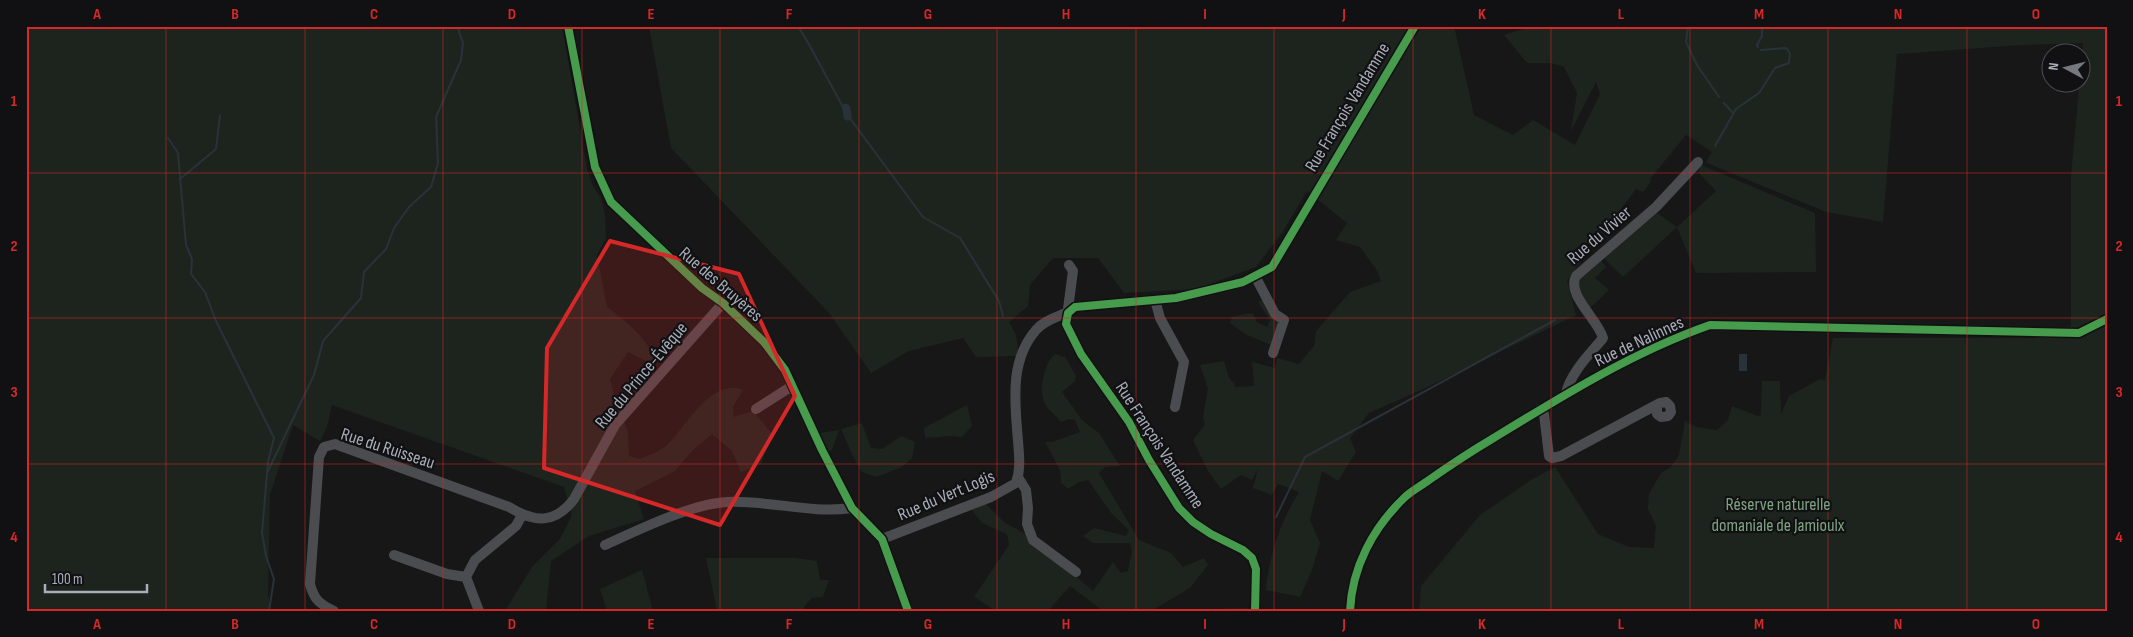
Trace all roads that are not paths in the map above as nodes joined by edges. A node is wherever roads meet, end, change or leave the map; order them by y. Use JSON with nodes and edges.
{"nodes":[{"id":1,"x":568,"y":26,"type":"edge"},
{"id":2,"x":1414,"y":26,"type":"edge"},
{"id":3,"x":1698,"y":162,"type":"dead end"},
{"id":4,"x":1069,"y":265,"type":"dead end"},
{"id":5,"x":1255,"y":276,"type":"junction"},
{"id":6,"x":1154,"y":300,"type":"junction"},
{"id":7,"x":723,"y":303,"type":"junction"},
{"id":8,"x":1068,"y":313,"type":"junction"},
{"id":9,"x":2107,"y":319,"type":"edge"},
{"id":10,"x":1273,"y":353,"type":"dead end"},
{"id":11,"x":792,"y":386,"type":"junction"},
{"id":12,"x":1566,"y":393,"type":"junction"},
{"id":13,"x":1657,"y":405,"type":"dead end"},
{"id":14,"x":1175,"y":407,"type":"dead end"},
{"id":15,"x":756,"y":409,"type":"dead end"},
{"id":16,"x":1540,"y":409,"type":"junction"},
{"id":17,"x":1018,"y":477,"type":"junction"},
{"id":18,"x":852,"y":508,"type":"junction"},
{"id":19,"x":522,"y":515,"type":"junction"},
{"id":20,"x":882,"y":539,"type":"junction"},
{"id":21,"x":605,"y":545,"type":"dead end"},
{"id":22,"x":394,"y":555,"type":"dead end"},
{"id":23,"x":1076,"y":572,"type":"dead end"},
{"id":24,"x":466,"y":577,"type":"junction"},
{"id":25,"x":334,"y":611,"type":"edge"},
{"id":26,"x":479,"y":611,"type":"edge"},
{"id":27,"x":908,"y":611,"type":"edge"},
{"id":28,"x":1255,"y":611,"type":"edge"},
{"id":29,"x":1350,"y":611,"type":"edge"}],
"edges":[{"from":1,"to":7,"type":"street","name":"Rue des Bruyères"},
{"from":2,"to":5,"type":"street","name":"Rue François Vandamme"},
{"from":3,"to":12,"type":"street","name":"Rue du Vivier"},
{"from":4,"to":8,"type":"street","name":"Rue François Vandamme"},
{"from":5,"to":6,"type":"street","name":"Rue François Vandamme"},
{"from":5,"to":10,"type":"street"},
{"from":6,"to":8,"type":"street","name":"Rue François Vandamme"},
{"from":6,"to":14,"type":"street","name":"Rue François Vandamme"},
{"from":7,"to":11,"type":"street","name":"Rue des Bruyères"},
{"from":7,"to":19,"type":"street","name":"Rue du Prince-Évêque"},
{"from":8,"to":17,"type":"street","name":"Rue du Vert Logis"},
{"from":8,"to":28,"type":"street","name":"Rue François Vandamme"},
{"from":9,"to":12,"type":"street","name":"Rue de Nalinnes"},
{"from":11,"to":15,"type":"street"},
{"from":11,"to":18,"type":"street","name":"Rue des Bruyères"},
{"from":12,"to":16,"type":"street","name":"Rue de Nalinnes"},
{"from":13,"to":16,"type":"street"},
{"from":16,"to":29,"type":"street","name":"Rue de Nalinnes"},
{"from":17,"to":20,"type":"street","name":"Rue du Vert Logis"},
{"from":17,"to":23,"type":"street","name":"Rue du Vert Logis"},
{"from":18,"to":20,"type":"street","name":"Rue des Bruyères"},
{"from":18,"to":21,"type":"street"},
{"from":19,"to":24,"type":"street"},
{"from":19,"to":25,"type":"street","name":"Rue du Ruisseau"},
{"from":20,"to":27,"type":"street","name":"Rue des Bruyères"},
{"from":22,"to":24,"type":"street"},
{"from":24,"to":26,"type":"street"}]}
